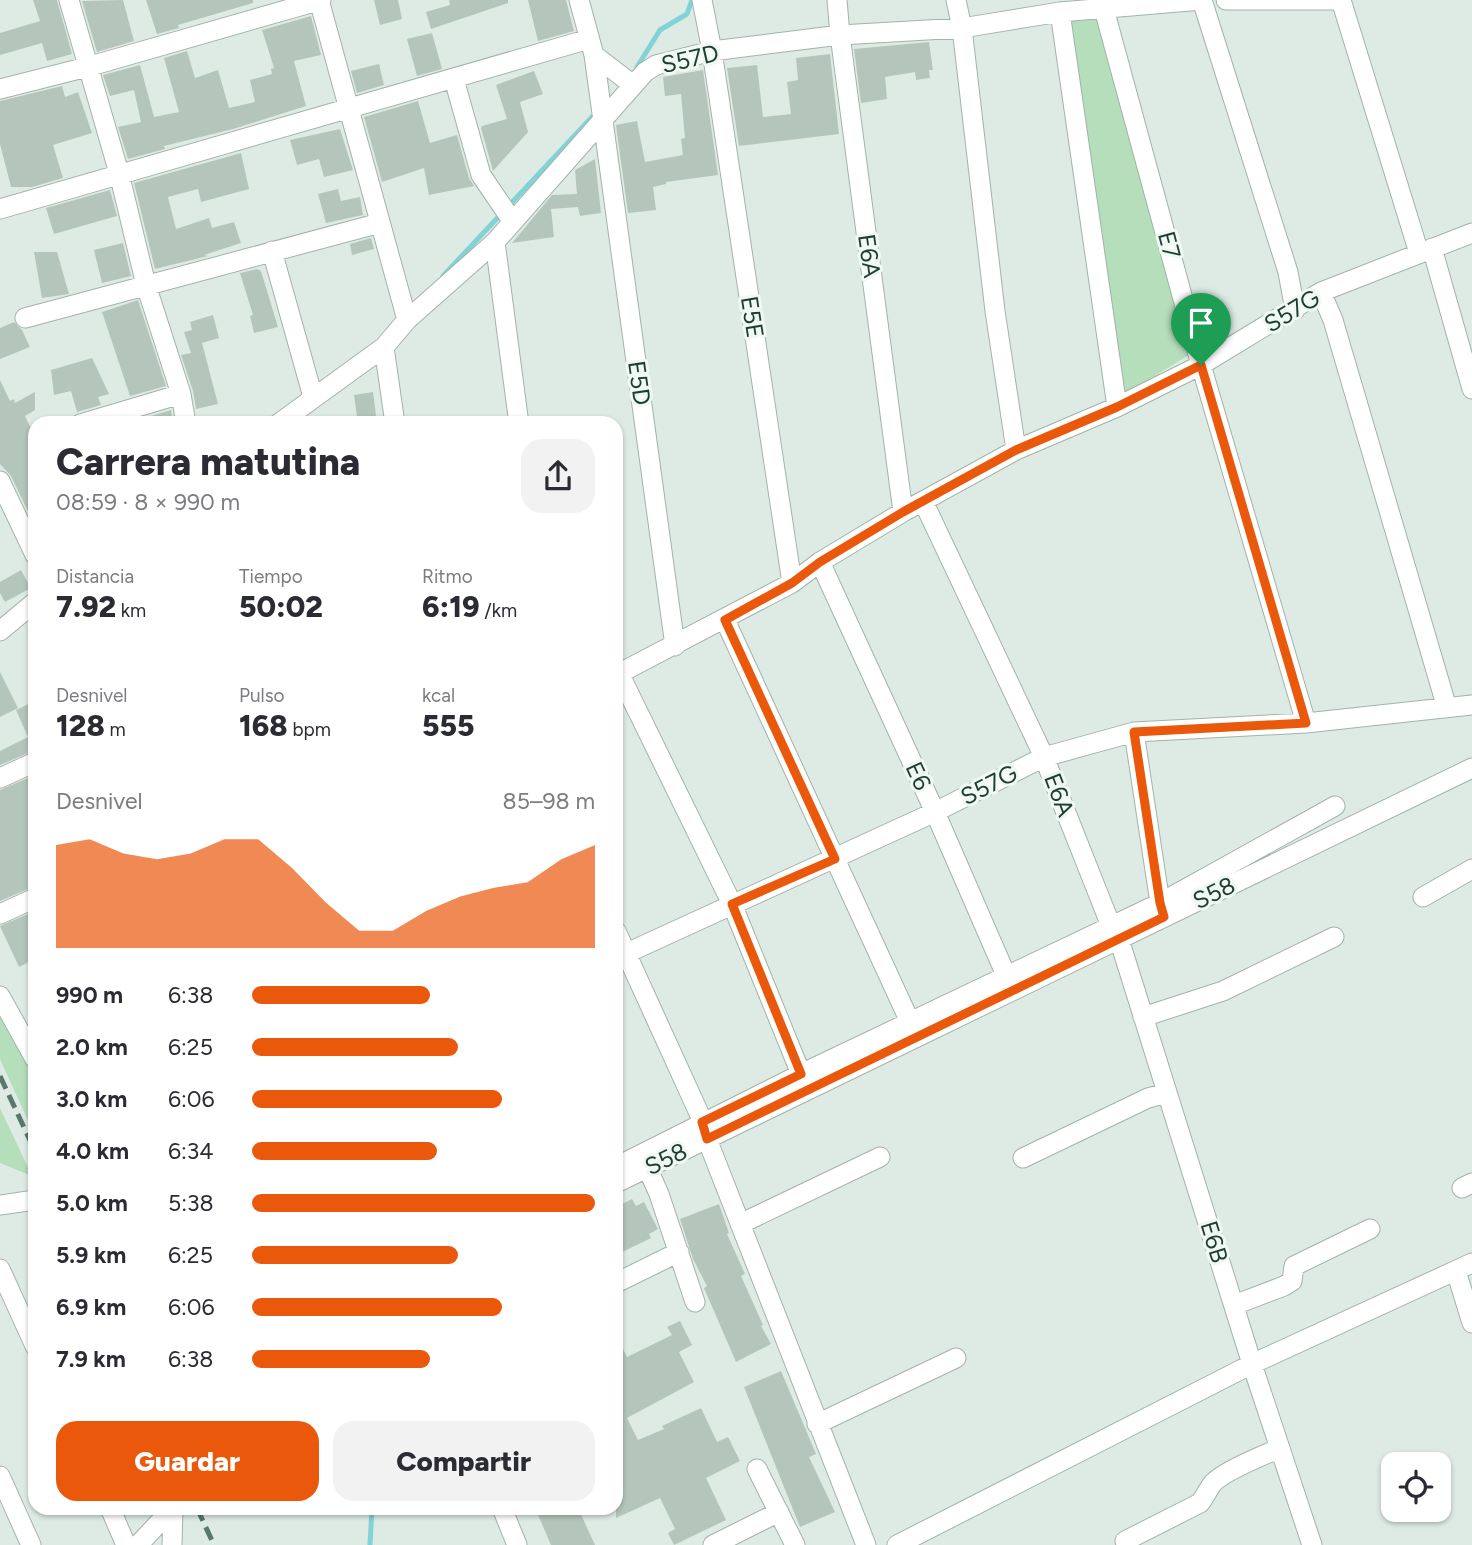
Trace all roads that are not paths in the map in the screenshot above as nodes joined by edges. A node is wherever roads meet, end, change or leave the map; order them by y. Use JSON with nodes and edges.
{"nodes":[{"id":1,"x":69,"y":0,"type":"edge"},
{"id":2,"x":320,"y":0,"type":"edge"},
{"id":3,"x":579,"y":0,"type":"edge"},
{"id":4,"x":702,"y":0,"type":"edge"},
{"id":5,"x":837,"y":0,"type":"edge"},
{"id":6,"x":956,"y":0,"type":"edge"},
{"id":7,"x":1202,"y":0,"type":"edge"},
{"id":8,"x":1226,"y":0,"type":"edge"},
{"id":9,"x":1306,"y":0,"type":"edge"},
{"id":10,"x":1334,"y":0,"type":"edge"},
{"id":11,"x":1340,"y":0,"type":"edge"},
{"id":12,"x":1072,"y":8,"type":"edge"},
{"id":13,"x":1104,"y":9,"type":"junction"},
{"id":14,"x":962,"y":28,"type":"junction"},
{"id":15,"x":840,"y":35,"type":"junction"},
{"id":16,"x":592,"y":47,"type":"junction"},
{"id":17,"x":712,"y":51,"type":"junction"},
{"id":18,"x":87,"y":67,"type":"junction"},
{"id":19,"x":454,"y":79,"type":"junction"},
{"id":20,"x":633,"y":85,"type":"junction"},
{"id":21,"x":0,"y":89,"type":"edge"},
{"id":22,"x":349,"y":110,"type":"junction"},
{"id":23,"x":603,"y":120,"type":"junction"},
{"id":24,"x":119,"y":173,"type":"junction"},
{"id":25,"x":0,"y":209,"type":"edge"},
{"id":26,"x":513,"y":222,"type":"junction"},
{"id":27,"x":380,"y":223,"type":"junction"},
{"id":28,"x":1472,"y":233,"type":"edge"},
{"id":29,"x":495,"y":242,"type":"junction"},
{"id":30,"x":272,"y":251,"type":"junction"},
{"id":31,"x":1426,"y":251,"type":"junction"},
{"id":32,"x":146,"y":285,"type":"junction"},
{"id":33,"x":1321,"y":292,"type":"junction"},
{"id":34,"x":1295,"y":310,"type":"junction"},
{"id":35,"x":25,"y":318,"type":"dead end"},
{"id":36,"x":407,"y":320,"type":"junction"},
{"id":37,"x":384,"y":346,"type":"junction"},
{"id":38,"x":1201,"y":365,"type":"junction"},
{"id":39,"x":1472,"y":389,"type":"edge"},
{"id":40,"x":181,"y":394,"type":"junction"},
{"id":41,"x":313,"y":397,"type":"junction"},
{"id":42,"x":1117,"y":407,"type":"junction"},
{"id":43,"x":107,"y":416,"type":"edge"},
{"id":44,"x":185,"y":416,"type":"edge"},
{"id":45,"x":288,"y":416,"type":"edge"},
{"id":46,"x":394,"y":416,"type":"edge"},
{"id":47,"x":518,"y":416,"type":"edge"},
{"id":48,"x":1016,"y":450,"type":"junction"},
{"id":49,"x":0,"y":481,"type":"edge"},
{"id":50,"x":923,"y":501,"type":"junction"},
{"id":51,"x":903,"y":512,"type":"junction"},
{"id":52,"x":28,"y":540,"type":"edge"},
{"id":53,"x":820,"y":562,"type":"junction"},
{"id":54,"x":792,"y":583,"type":"junction"},
{"id":55,"x":28,"y":608,"type":"edge"},
{"id":56,"x":725,"y":620,"type":"junction"},
{"id":57,"x":0,"y":631,"type":"edge"},
{"id":58,"x":675,"y":646,"type":"junction"},
{"id":59,"x":623,"y":672,"type":"edge"},
{"id":60,"x":623,"y":684,"type":"edge"},
{"id":61,"x":1472,"y":705,"type":"edge"},
{"id":62,"x":1447,"y":708,"type":"junction"},
{"id":63,"x":1306,"y":723,"type":"junction"},
{"id":64,"x":1134,"y":732,"type":"junction"},
{"id":65,"x":1044,"y":757,"type":"junction"},
{"id":66,"x":28,"y":765,"type":"edge"},
{"id":67,"x":1472,"y":768,"type":"edge"},
{"id":68,"x":0,"y":778,"type":"edge"},
{"id":69,"x":1335,"y":806,"type":"dead end"},
{"id":70,"x":935,"y":812,"type":"junction"},
{"id":71,"x":835,"y":859,"type":"junction"},
{"id":72,"x":1472,"y":869,"type":"edge"},
{"id":73,"x":1423,"y":897,"type":"dead end"},
{"id":74,"x":28,"y":901,"type":"edge"},
{"id":75,"x":732,"y":904,"type":"junction"},
{"id":76,"x":1162,"y":910,"type":"junction"},
{"id":77,"x":0,"y":914,"type":"edge"},
{"id":78,"x":1115,"y":933,"type":"junction"},
{"id":79,"x":1334,"y":937,"type":"dead end"},
{"id":80,"x":623,"y":954,"type":"edge"},
{"id":81,"x":623,"y":959,"type":"edge"},
{"id":82,"x":1010,"y":984,"type":"junction"},
{"id":83,"x":0,"y":996,"type":"edge"},
{"id":84,"x":1143,"y":1017,"type":"junction"},
{"id":85,"x":914,"y":1030,"type":"junction"},
{"id":86,"x":28,"y":1033,"type":"edge"},
{"id":87,"x":801,"y":1074,"type":"junction"},
{"id":88,"x":1167,"y":1093,"type":"junction"},
{"id":89,"x":705,"y":1131,"type":"junction"},
{"id":90,"x":880,"y":1157,"type":"dead end"},
{"id":91,"x":1023,"y":1158,"type":"dead end"},
{"id":92,"x":645,"y":1161,"type":"junction"},
{"id":93,"x":623,"y":1166,"type":"edge"},
{"id":94,"x":623,"y":1178,"type":"edge"},
{"id":95,"x":28,"y":1201,"type":"edge"},
{"id":96,"x":0,"y":1205,"type":"edge"},
{"id":97,"x":740,"y":1224,"type":"junction"},
{"id":98,"x":1370,"y":1228,"type":"dead end"},
{"id":99,"x":678,"y":1252,"type":"junction"},
{"id":100,"x":1464,"y":1267,"type":"edge"},
{"id":101,"x":0,"y":1269,"type":"edge"},
{"id":102,"x":623,"y":1280,"type":"edge"},
{"id":103,"x":695,"y":1302,"type":"dead end"},
{"id":104,"x":1234,"y":1305,"type":"junction"},
{"id":105,"x":1472,"y":1323,"type":"edge"},
{"id":106,"x":28,"y":1331,"type":"edge"},
{"id":107,"x":956,"y":1358,"type":"dead end"},
{"id":108,"x":1252,"y":1364,"type":"junction"},
{"id":109,"x":817,"y":1424,"type":"junction"},
{"id":110,"x":1280,"y":1448,"type":"junction"},
{"id":111,"x":757,"y":1469,"type":"dead end"},
{"id":112,"x":0,"y":1476,"type":"edge"},
{"id":113,"x":779,"y":1512,"type":"junction"},
{"id":114,"x":113,"y":1515,"type":"edge"},
{"id":115,"x":167,"y":1515,"type":"edge"},
{"id":116,"x":173,"y":1515,"type":"edge"},
{"id":117,"x":505,"y":1515,"type":"edge"},
{"id":118,"x":1125,"y":1541,"type":"dead end"},
{"id":119,"x":31,"y":1545,"type":"edge"},
{"id":120,"x":127,"y":1545,"type":"edge"},
{"id":121,"x":138,"y":1545,"type":"edge"},
{"id":122,"x":172,"y":1545,"type":"edge"},
{"id":123,"x":517,"y":1545,"type":"edge"},
{"id":124,"x":713,"y":1545,"type":"edge"},
{"id":125,"x":795,"y":1545,"type":"edge"},
{"id":126,"x":866,"y":1545,"type":"edge"},
{"id":127,"x":897,"y":1545,"type":"edge"},
{"id":128,"x":1312,"y":1545,"type":"edge"}],
"edges":[{"from":1,"to":18,"type":"street"},
{"from":2,"to":18,"type":"street"},
{"from":2,"to":22,"type":"street"},
{"from":3,"to":16,"type":"street"},
{"from":4,"to":17,"type":"street"},
{"from":5,"to":15,"type":"street","name":"E6A"},
{"from":6,"to":14,"type":"street"},
{"from":7,"to":13,"type":"street","name":"S57D"},
{"from":7,"to":34,"type":"street"},
{"from":8,"to":9,"type":"street"},
{"from":9,"to":10,"type":"street"},
{"from":11,"to":31,"type":"street"},
{"from":12,"to":13,"type":"street","name":"S57D"},
{"from":12,"to":14,"type":"street","name":"S57D"},
{"from":12,"to":42,"type":"street"},
{"from":13,"to":38,"type":"street","name":"E7"},
{"from":14,"to":15,"type":"street","name":"S57D"},
{"from":14,"to":48,"type":"street"},
{"from":15,"to":17,"type":"street","name":"S57D"},
{"from":15,"to":51,"type":"street","name":"E6A"},
{"from":16,"to":19,"type":"street"},
{"from":16,"to":20,"type":"street"},
{"from":16,"to":23,"type":"street"},
{"from":17,"to":20,"type":"street","name":"S57D"},
{"from":17,"to":54,"type":"street","name":"E5E"},
{"from":18,"to":21,"type":"street"},
{"from":18,"to":24,"type":"street"},
{"from":19,"to":22,"type":"street"},
{"from":19,"to":26,"type":"street"},
{"from":20,"to":23,"type":"street","name":"S57D"},
{"from":22,"to":24,"type":"street"},
{"from":22,"to":27,"type":"street"},
{"from":23,"to":26,"type":"street","name":"S57D"},
{"from":23,"to":58,"type":"street","name":"E5D"},
{"from":24,"to":25,"type":"street"},
{"from":24,"to":32,"type":"street"},
{"from":26,"to":29,"type":"street","name":"S57D"},
{"from":27,"to":30,"type":"street"},
{"from":27,"to":36,"type":"street"},
{"from":28,"to":31,"type":"street","name":"S57G"},
{"from":29,"to":36,"type":"street","name":"S57D"},
{"from":29,"to":47,"type":"street"},
{"from":30,"to":32,"type":"street"},
{"from":30,"to":41,"type":"street"},
{"from":31,"to":33,"type":"street","name":"S57G"},
{"from":31,"to":39,"type":"street"},
{"from":32,"to":35,"type":"street"},
{"from":32,"to":40,"type":"street"},
{"from":33,"to":34,"type":"street","name":"S57G"},
{"from":33,"to":62,"type":"street"},
{"from":34,"to":38,"type":"street","name":"S57G"},
{"from":36,"to":37,"type":"street","name":"S57D"},
{"from":37,"to":41,"type":"street","name":"S57D"},
{"from":37,"to":46,"type":"street"},
{"from":38,"to":42,"type":"street","name":"S57G"},
{"from":38,"to":63,"type":"street","name":"E7"},
{"from":40,"to":43,"type":"street"},
{"from":40,"to":44,"type":"street"},
{"from":41,"to":45,"type":"street","name":"S57D"},
{"from":42,"to":48,"type":"street","name":"S57G"},
{"from":48,"to":50,"type":"street","name":"S57G"},
{"from":49,"to":52,"type":"street"},
{"from":50,"to":51,"type":"street","name":"S57G"},
{"from":50,"to":65,"type":"street","name":"E6A"},
{"from":51,"to":53,"type":"street","name":"S57G"},
{"from":53,"to":54,"type":"street","name":"S57G"},
{"from":53,"to":70,"type":"street","name":"E6"},
{"from":54,"to":56,"type":"street","name":"S57G"},
{"from":55,"to":57,"type":"street"},
{"from":56,"to":58,"type":"street","name":"S57G"},
{"from":56,"to":71,"type":"street"},
{"from":58,"to":59,"type":"street","name":"S57G"},
{"from":60,"to":75,"type":"street"},
{"from":61,"to":62,"type":"street","name":"S57G"},
{"from":62,"to":63,"type":"street","name":"S57G"},
{"from":63,"to":64,"type":"street","name":"S57G"},
{"from":64,"to":65,"type":"street","name":"S57G"},
{"from":64,"to":76,"type":"street"},
{"from":65,"to":70,"type":"street","name":"S57G"},
{"from":65,"to":78,"type":"street","name":"E6A"},
{"from":66,"to":68,"type":"street"},
{"from":67,"to":76,"type":"street","name":"S58"},
{"from":69,"to":76,"type":"street","name":"S58"},
{"from":70,"to":71,"type":"street","name":"S57G"},
{"from":70,"to":82,"type":"street","name":"E6"},
{"from":71,"to":75,"type":"street","name":"S57G"},
{"from":71,"to":85,"type":"street"},
{"from":72,"to":73,"type":"street"},
{"from":74,"to":77,"type":"street"},
{"from":75,"to":80,"type":"street","name":"S57G"},
{"from":75,"to":87,"type":"street"},
{"from":76,"to":78,"type":"street","name":"S58"},
{"from":78,"to":82,"type":"street","name":"S58"},
{"from":78,"to":84,"type":"street","name":"E6B"},
{"from":79,"to":84,"type":"street"},
{"from":81,"to":89,"type":"street"},
{"from":82,"to":85,"type":"street","name":"S58"},
{"from":83,"to":86,"type":"street"},
{"from":84,"to":88,"type":"street","name":"E6B"},
{"from":85,"to":87,"type":"street","name":"S58"},
{"from":85,"to":89,"type":"street","name":"S58"},
{"from":87,"to":89,"type":"street","name":"S58"},
{"from":88,"to":91,"type":"street"},
{"from":88,"to":104,"type":"street","name":"E6B"},
{"from":89,"to":92,"type":"street","name":"S58"},
{"from":89,"to":97,"type":"street"},
{"from":90,"to":97,"type":"street"},
{"from":92,"to":93,"type":"street","name":"S58"},
{"from":92,"to":94,"type":"street","name":"S58"},
{"from":92,"to":99,"type":"street"},
{"from":95,"to":96,"type":"street"},
{"from":97,"to":109,"type":"street"},
{"from":98,"to":104,"type":"street"},
{"from":99,"to":102,"type":"street"},
{"from":99,"to":103,"type":"street"},
{"from":100,"to":105,"type":"street"},
{"from":100,"to":108,"type":"street"},
{"from":101,"to":106,"type":"street"},
{"from":104,"to":108,"type":"street","name":"E6B"},
{"from":107,"to":109,"type":"street"},
{"from":108,"to":110,"type":"street","name":"E6B"},
{"from":108,"to":127,"type":"street"},
{"from":109,"to":126,"type":"street"},
{"from":110,"to":118,"type":"street"},
{"from":110,"to":128,"type":"street","name":"E6B"},
{"from":111,"to":113,"type":"street"},
{"from":112,"to":119,"type":"street"},
{"from":113,"to":124,"type":"street"},
{"from":113,"to":125,"type":"street"},
{"from":114,"to":120,"type":"street"},
{"from":115,"to":121,"type":"street"},
{"from":116,"to":122,"type":"street"},
{"from":117,"to":123,"type":"street"}]}
